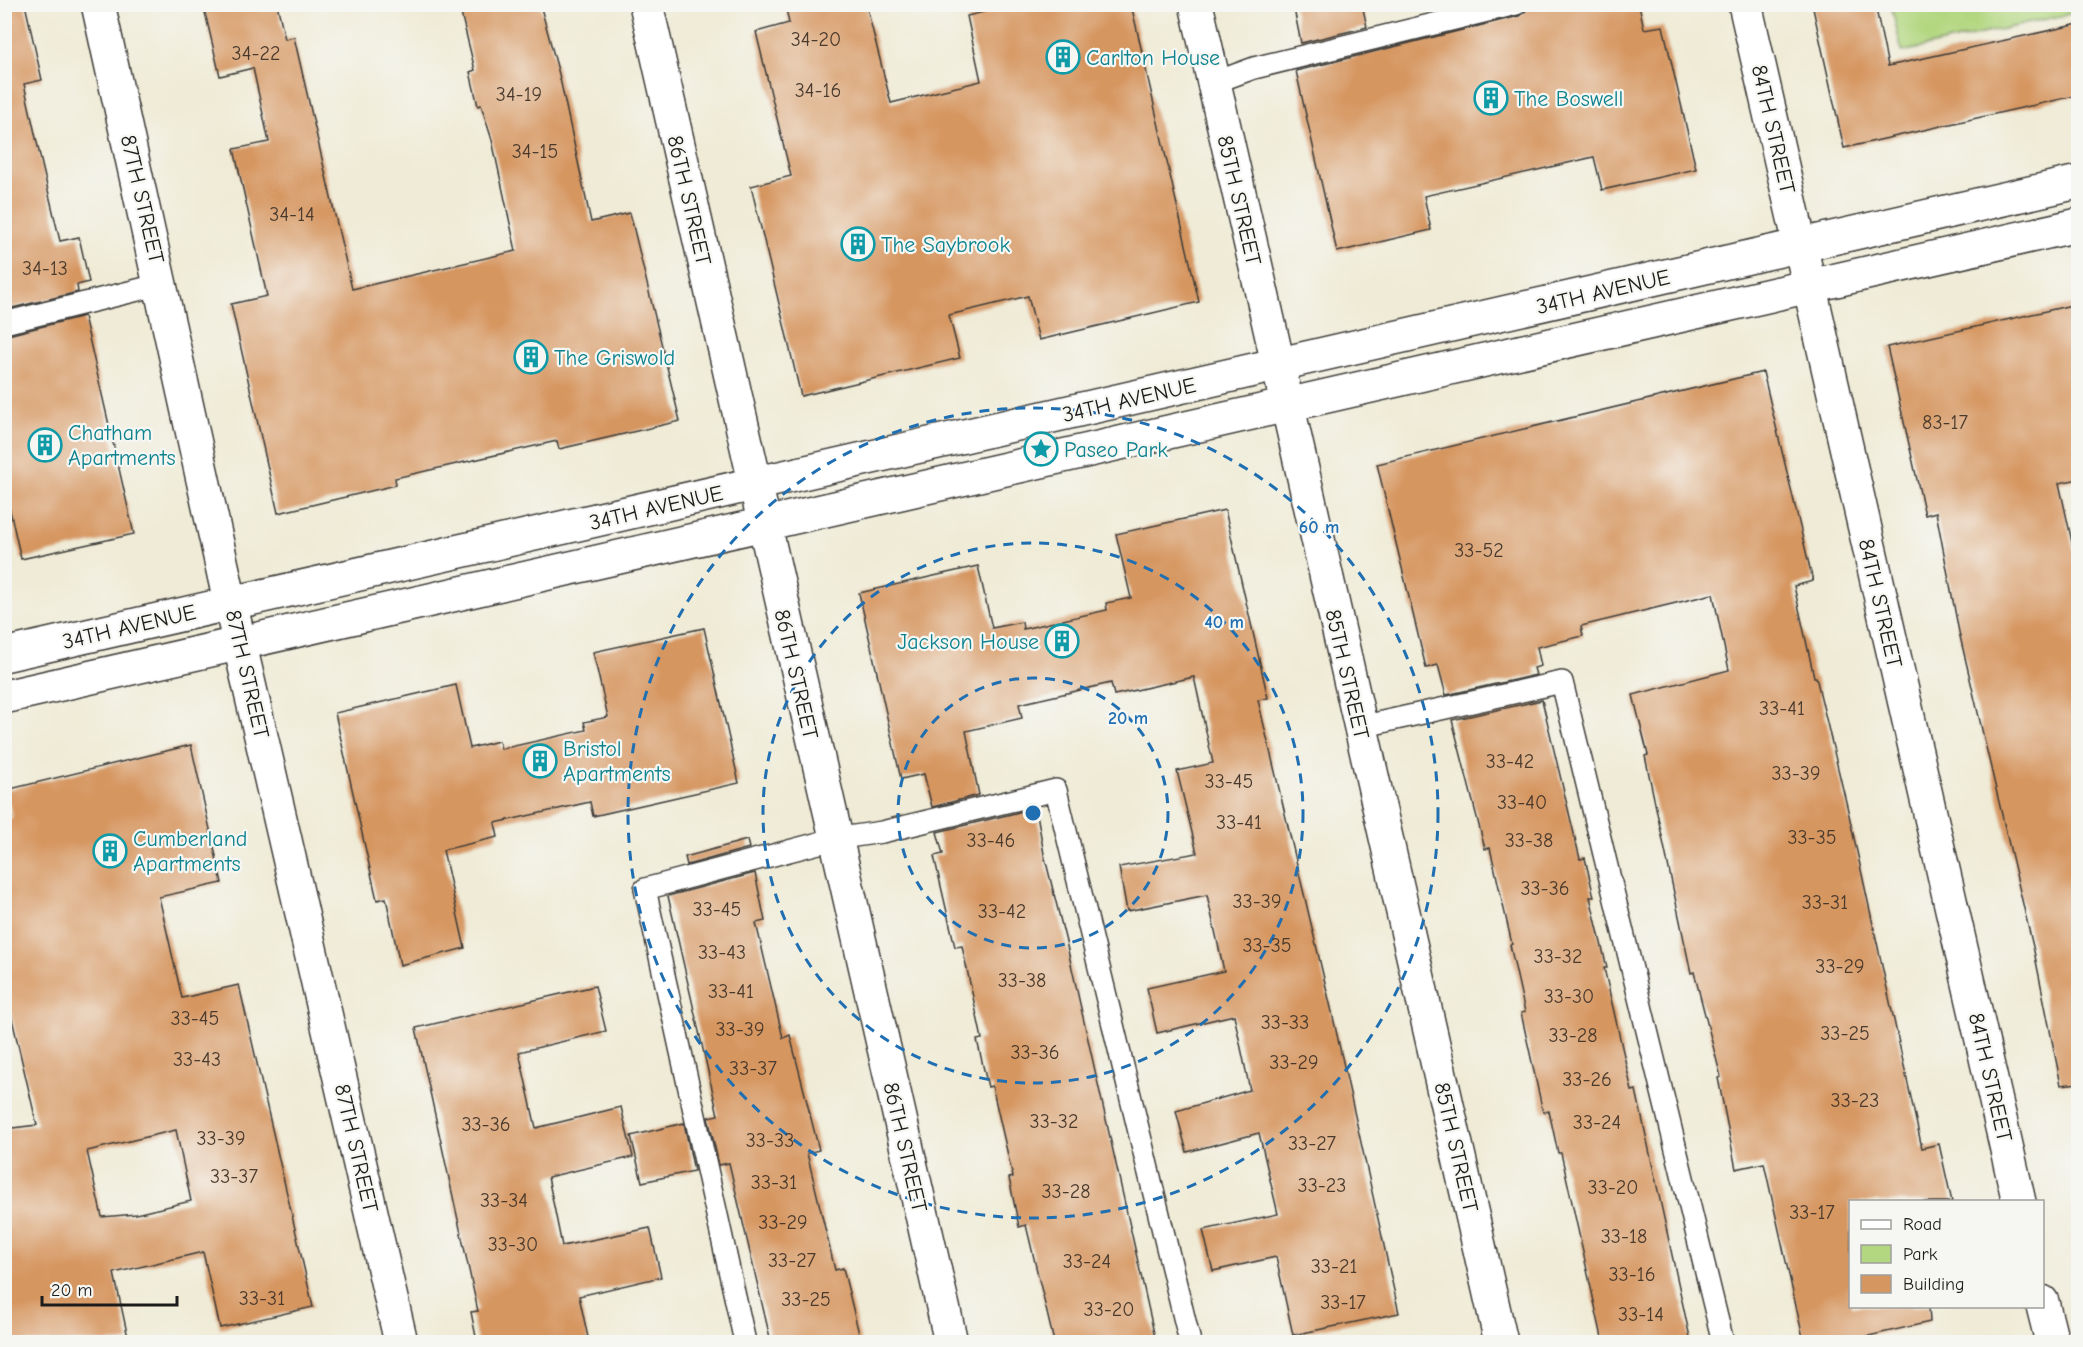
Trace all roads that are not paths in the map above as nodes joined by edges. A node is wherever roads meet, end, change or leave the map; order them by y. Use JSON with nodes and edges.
{"nodes":[{"id":1,"x":98,"y":4,"type":"edge"},
{"id":2,"x":646,"y":4,"type":"edge"},
{"id":3,"x":1196,"y":4,"type":"edge"},
{"id":4,"x":1516,"y":4,"type":"edge"},
{"id":5,"x":1745,"y":4,"type":"edge"},
{"id":6,"x":1470,"y":10,"type":"edge"},
{"id":7,"x":1214,"y":83,"type":"junction"},
{"id":8,"x":2079,"y":182,"type":"edge"},
{"id":9,"x":2079,"y":225,"type":"edge"},
{"id":10,"x":1800,"y":246,"type":"junction"},
{"id":11,"x":162,"y":284,"type":"junction"},
{"id":12,"x":1809,"y":286,"type":"junction"},
{"id":13,"x":4,"y":322,"type":"edge"},
{"id":14,"x":1277,"y":365,"type":"junction"},
{"id":15,"x":1287,"y":405,"type":"junction"},
{"id":16,"x":755,"y":485,"type":"junction"},
{"id":17,"x":764,"y":523,"type":"junction"},
{"id":18,"x":230,"y":602,"type":"junction"},
{"id":19,"x":240,"y":643,"type":"junction"},
{"id":20,"x":4,"y":656,"type":"edge"},
{"id":21,"x":4,"y":697,"type":"edge"},
{"id":22,"x":1360,"y":728,"type":"junction"},
{"id":23,"x":834,"y":839,"type":"junction"},
{"id":24,"x":2019,"y":1200,"type":"edge"},
{"id":25,"x":2044,"y":1306,"type":"edge"},
{"id":26,"x":401,"y":1342,"type":"edge"},
{"id":27,"x":745,"y":1342,"type":"edge"},
{"id":28,"x":951,"y":1342,"type":"edge"},
{"id":29,"x":1190,"y":1342,"type":"edge"},
{"id":30,"x":1502,"y":1342,"type":"edge"},
{"id":31,"x":1723,"y":1342,"type":"edge"},
{"id":32,"x":2052,"y":1342,"type":"edge"}],
"edges":[{"from":1,"to":11,"type":"street","name":"87TH STREET"},
{"from":2,"to":16,"type":"street","name":"86TH STREET"},
{"from":3,"to":7,"type":"street","name":"85TH STREET"},
{"from":4,"to":6,"type":"lane"},
{"from":5,"to":10,"type":"street","name":"84TH STREET"},
{"from":6,"to":7,"type":"lane"},
{"from":7,"to":14,"type":"street","name":"85TH STREET"},
{"from":8,"to":10,"type":"street","name":"34TH AVENUE"},
{"from":9,"to":12,"type":"street","name":"34TH AVENUE"},
{"from":10,"to":12,"type":"street","name":"84TH STREET"},
{"from":10,"to":14,"type":"street","name":"34TH AVENUE"},
{"from":11,"to":13,"type":"lane"},
{"from":11,"to":18,"type":"street","name":"87TH STREET"},
{"from":12,"to":15,"type":"street","name":"34TH AVENUE"},
{"from":12,"to":24,"type":"street","name":"84TH STREET"},
{"from":14,"to":15,"type":"street","name":"85TH STREET"},
{"from":14,"to":16,"type":"street","name":"34TH AVENUE"},
{"from":15,"to":17,"type":"street","name":"34TH AVENUE"},
{"from":15,"to":22,"type":"street","name":"85TH STREET"},
{"from":16,"to":17,"type":"street","name":"86TH STREET"},
{"from":16,"to":18,"type":"street","name":"34TH AVENUE"},
{"from":17,"to":19,"type":"street","name":"34TH AVENUE"},
{"from":17,"to":23,"type":"street","name":"86TH STREET"},
{"from":18,"to":19,"type":"street","name":"87TH STREET"},
{"from":18,"to":20,"type":"street","name":"34TH AVENUE"},
{"from":19,"to":21,"type":"street","name":"34TH AVENUE"},
{"from":19,"to":26,"type":"street","name":"87TH STREET"},
{"from":22,"to":30,"type":"street","name":"85TH STREET"},
{"from":22,"to":31,"type":"lane"},
{"from":23,"to":27,"type":"lane"},
{"from":23,"to":28,"type":"street","name":"86TH STREET"},
{"from":23,"to":29,"type":"lane"},
{"from":25,"to":32,"type":"street"}]}
